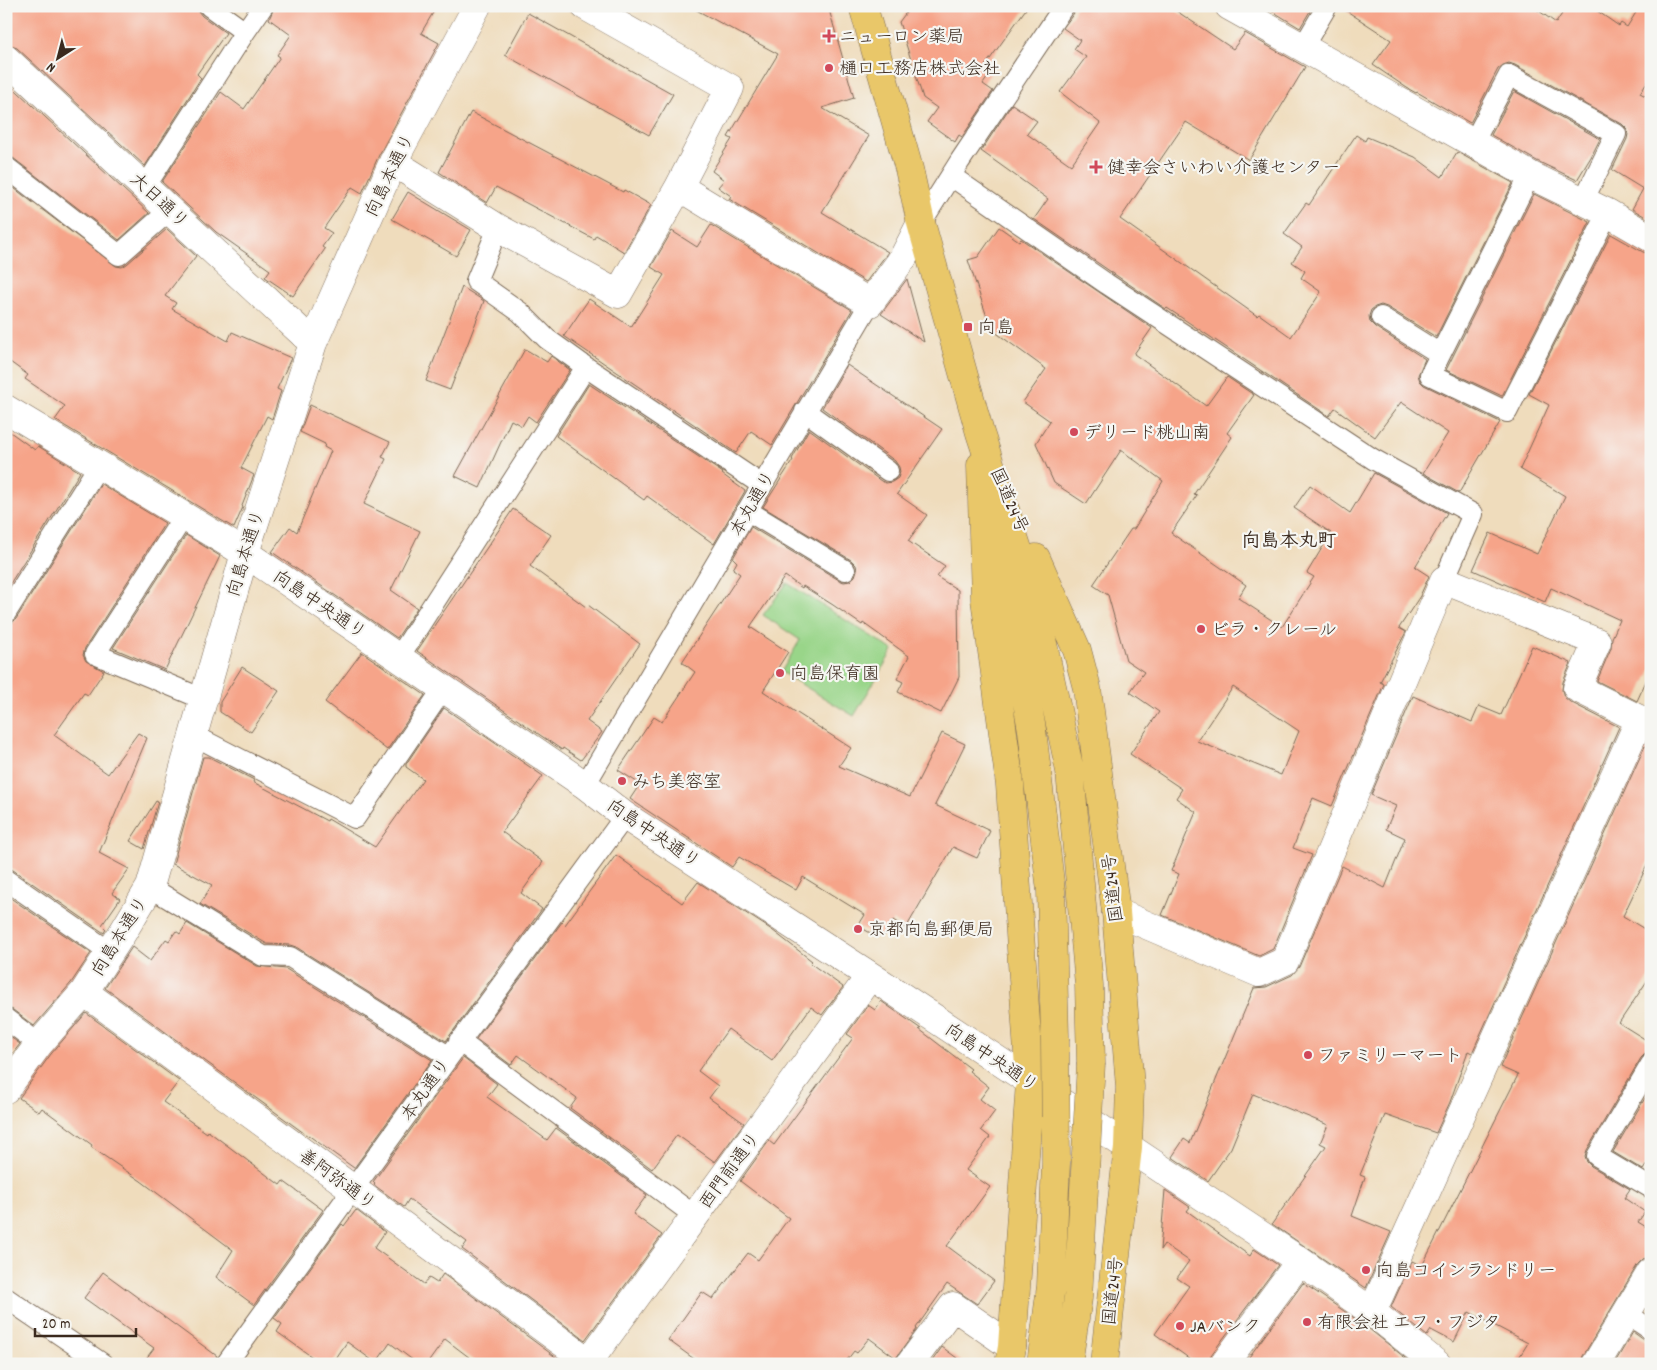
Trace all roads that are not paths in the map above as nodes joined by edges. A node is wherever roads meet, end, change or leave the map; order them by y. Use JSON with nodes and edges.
{"nodes":[{"id":1,"x":209,"y":6,"type":"edge"},
{"id":2,"x":263,"y":6,"type":"edge"},
{"id":3,"x":477,"y":6,"type":"edge"},
{"id":4,"x":585,"y":6,"type":"edge"},
{"id":5,"x":862,"y":6,"type":"edge"},
{"id":6,"x":1064,"y":6,"type":"edge"},
{"id":7,"x":1229,"y":6,"type":"edge"},
{"id":8,"x":1326,"y":6,"type":"edge"},
{"id":9,"x":616,"y":14,"type":"edge"},
{"id":10,"x":245,"y":32,"type":"junction"},
{"id":11,"x":1302,"y":47,"type":"junction"},
{"id":12,"x":6,"y":59,"type":"edge"},
{"id":13,"x":1474,"y":143,"type":"junction"},
{"id":14,"x":393,"y":162,"type":"junction"},
{"id":15,"x":6,"y":168,"type":"edge"},
{"id":16,"x":1530,"y":175,"type":"junction"},
{"id":17,"x":951,"y":176,"type":"junction"},
{"id":18,"x":145,"y":187,"type":"junction"},
{"id":19,"x":679,"y":187,"type":"junction"},
{"id":20,"x":1583,"y":201,"type":"junction"},
{"id":21,"x":170,"y":210,"type":"junction"},
{"id":22,"x":1608,"y":213,"type":"junction"},
{"id":23,"x":921,"y":223,"type":"junction"},
{"id":24,"x":498,"y":228,"type":"junction"},
{"id":25,"x":1651,"y":238,"type":"edge"},
{"id":26,"x":870,"y":303,"type":"junction"},
{"id":27,"x":1380,"y":317,"type":"dead end"},
{"id":28,"x":312,"y":343,"type":"junction"},
{"id":29,"x":1440,"y":354,"type":"junction"},
{"id":30,"x":586,"y":367,"type":"junction"},
{"id":31,"x":6,"y":409,"type":"edge"},
{"id":32,"x":805,"y":411,"type":"junction"},
{"id":33,"x":980,"y":433,"type":"junction"},
{"id":34,"x":99,"y":465,"type":"junction"},
{"id":35,"x":888,"y":471,"type":"dead end"},
{"id":36,"x":762,"y":484,"type":"junction"},
{"id":37,"x":748,"y":511,"type":"junction"},
{"id":38,"x":184,"y":516,"type":"junction"},
{"id":39,"x":245,"y":552,"type":"junction"},
{"id":40,"x":845,"y":570,"type":"dead end"},
{"id":41,"x":1444,"y":580,"type":"junction"},
{"id":42,"x":6,"y":614,"type":"edge"},
{"id":43,"x":399,"y":657,"type":"junction"},
{"id":44,"x":444,"y":689,"type":"junction"},
{"id":45,"x":203,"y":699,"type":"junction"},
{"id":46,"x":1645,"y":722,"type":"edge"},
{"id":47,"x":193,"y":735,"type":"junction"},
{"id":48,"x":585,"y":785,"type":"junction"},
{"id":49,"x":625,"y":816,"type":"junction"},
{"id":50,"x":6,"y":880,"type":"edge"},
{"id":51,"x":150,"y":886,"type":"junction"},
{"id":52,"x":1116,"y":912,"type":"junction"},
{"id":53,"x":110,"y":952,"type":"junction"},
{"id":54,"x":870,"y":976,"type":"junction"},
{"id":55,"x":84,"y":992,"type":"junction"},
{"id":56,"x":6,"y":1019,"type":"edge"},
{"id":57,"x":39,"y":1044,"type":"junction"},
{"id":58,"x":454,"y":1049,"type":"junction"},
{"id":59,"x":1651,"y":1064,"type":"edge"},
{"id":60,"x":1030,"y":1082,"type":"junction"},
{"id":61,"x":6,"y":1089,"type":"edge"},
{"id":62,"x":1128,"y":1147,"type":"junction"},
{"id":63,"x":1651,"y":1188,"type":"edge"},
{"id":64,"x":353,"y":1190,"type":"junction"},
{"id":65,"x":695,"y":1216,"type":"junction"},
{"id":66,"x":1300,"y":1261,"type":"junction"},
{"id":67,"x":1651,"y":1272,"type":"edge"},
{"id":68,"x":6,"y":1298,"type":"edge"},
{"id":69,"x":1372,"y":1312,"type":"junction"},
{"id":70,"x":1626,"y":1314,"type":"junction"},
{"id":71,"x":1651,"y":1330,"type":"edge"},
{"id":72,"x":1010,"y":1355,"type":"edge"},
{"id":73,"x":589,"y":1363,"type":"edge"},
{"id":74,"x":103,"y":1364,"type":"edge"},
{"id":75,"x":226,"y":1364,"type":"edge"},
{"id":76,"x":910,"y":1364,"type":"edge"},
{"id":77,"x":1041,"y":1364,"type":"edge"},
{"id":78,"x":1068,"y":1364,"type":"edge"},
{"id":79,"x":1104,"y":1364,"type":"edge"},
{"id":80,"x":1224,"y":1364,"type":"edge"},
{"id":81,"x":1437,"y":1364,"type":"edge"},
{"id":82,"x":1596,"y":1364,"type":"edge"}],
"edges":[{"from":1,"to":10,"type":"lane"},
{"from":2,"to":10,"type":"lane"},
{"from":3,"to":14,"type":"street","name":"向島本通り"},
{"from":4,"to":9,"type":"street"},
{"from":5,"to":23,"type":"highway","name":"国道24号"},
{"from":6,"to":17,"type":"lane"},
{"from":7,"to":11,"type":"street"},
{"from":8,"to":11,"type":"lane"},
{"from":9,"to":19,"type":"street"},
{"from":10,"to":18,"type":"lane"},
{"from":11,"to":13,"type":"street"},
{"from":12,"to":18,"type":"street","name":"大日通り"},
{"from":13,"to":16,"type":"street"},
{"from":13,"to":20,"type":"lane"},
{"from":14,"to":24,"type":"street"},
{"from":14,"to":28,"type":"street","name":"向島本通り"},
{"from":15,"to":21,"type":"lane"},
{"from":16,"to":20,"type":"street"},
{"from":16,"to":29,"type":"lane"},
{"from":17,"to":23,"type":"lane"},
{"from":17,"to":41,"type":"lane"},
{"from":18,"to":21,"type":"street","name":"大日通り"},
{"from":19,"to":24,"type":"street"},
{"from":19,"to":26,"type":"street"},
{"from":20,"to":22,"type":"street"},
{"from":21,"to":28,"type":"street","name":"大日通り"},
{"from":22,"to":25,"type":"street"},
{"from":22,"to":29,"type":"lane"},
{"from":23,"to":26,"type":"street","name":"本丸通り"},
{"from":23,"to":33,"type":"highway","name":"国道24号"},
{"from":24,"to":30,"type":"lane"},
{"from":26,"to":32,"type":"lane","name":"本丸通り"},
{"from":27,"to":29,"type":"lane"},
{"from":28,"to":39,"type":"street","name":"向島本通り"},
{"from":30,"to":36,"type":"lane"},
{"from":30,"to":43,"type":"lane"},
{"from":31,"to":34,"type":"street","name":"向島中央通り"},
{"from":32,"to":35,"type":"lane"},
{"from":32,"to":36,"type":"lane","name":"本丸通り"},
{"from":33,"to":52,"type":"highway","name":"国道24号"},
{"from":33,"to":60,"type":"highway","name":"国道24号"},
{"from":33,"to":77,"type":"highway","name":"国道24号","bridge":true},
{"from":33,"to":78,"type":"highway","name":"国道24号","bridge":true},
{"from":34,"to":38,"type":"street","name":"向島中央通り"},
{"from":34,"to":42,"type":"lane"},
{"from":36,"to":37,"type":"lane","name":"本丸通り"},
{"from":37,"to":40,"type":"lane"},
{"from":37,"to":48,"type":"lane","name":"本丸通り"},
{"from":38,"to":39,"type":"street","name":"向島中央通り"},
{"from":38,"to":45,"type":"lane"},
{"from":39,"to":43,"type":"street","name":"向島中央通り"},
{"from":39,"to":45,"type":"street","name":"向島本通り"},
{"from":41,"to":46,"type":"street"},
{"from":41,"to":52,"type":"street"},
{"from":43,"to":44,"type":"street","name":"向島中央通り"},
{"from":44,"to":47,"type":"lane"},
{"from":44,"to":48,"type":"street","name":"向島中央通り"},
{"from":45,"to":47,"type":"street","name":"向島本通り"},
{"from":46,"to":69,"type":"street"},
{"from":47,"to":51,"type":"street","name":"向島本通り"},
{"from":48,"to":49,"type":"street","name":"向島中央通り"},
{"from":49,"to":54,"type":"street","name":"向島中央通り"},
{"from":49,"to":58,"type":"lane","name":"本丸通り"},
{"from":50,"to":53,"type":"lane"},
{"from":51,"to":53,"type":"street","name":"向島本通り"},
{"from":51,"to":58,"type":"lane"},
{"from":52,"to":62,"type":"highway","name":"国道24号"},
{"from":53,"to":55,"type":"street","name":"向島本通り"},
{"from":54,"to":60,"type":"street","name":"向島中央通り"},
{"from":54,"to":65,"type":"street","name":"西門前通り"},
{"from":55,"to":57,"type":"street","name":"向島本通り"},
{"from":55,"to":64,"type":"street","name":"善阿弥通り"},
{"from":56,"to":57,"type":"lane"},
{"from":57,"to":61,"type":"street","name":"向島本通り"},
{"from":58,"to":64,"type":"lane","name":"本丸通り"},
{"from":58,"to":65,"type":"lane"},
{"from":59,"to":63,"type":"lane"},
{"from":60,"to":62,"type":"street","name":"向島中央通り"},
{"from":60,"to":72,"type":"highway","name":"国道24号"},
{"from":62,"to":66,"type":"street","name":"向島中央通り"},
{"from":62,"to":79,"type":"highway","name":"国道24号"},
{"from":64,"to":73,"type":"street","name":"善阿弥通り"},
{"from":64,"to":75,"type":"lane","name":"本丸通り"},
{"from":65,"to":73,"type":"street","name":"西門前通り"},
{"from":66,"to":69,"type":"street","name":"向島中央通り"},
{"from":66,"to":80,"type":"street"},
{"from":67,"to":70,"type":"street"},
{"from":68,"to":74,"type":"lane"},
{"from":69,"to":81,"type":"street","name":"向島中央通り"},
{"from":70,"to":71,"type":"lane"},
{"from":70,"to":82,"type":"street"},
{"from":72,"to":76,"type":"street"}]}
